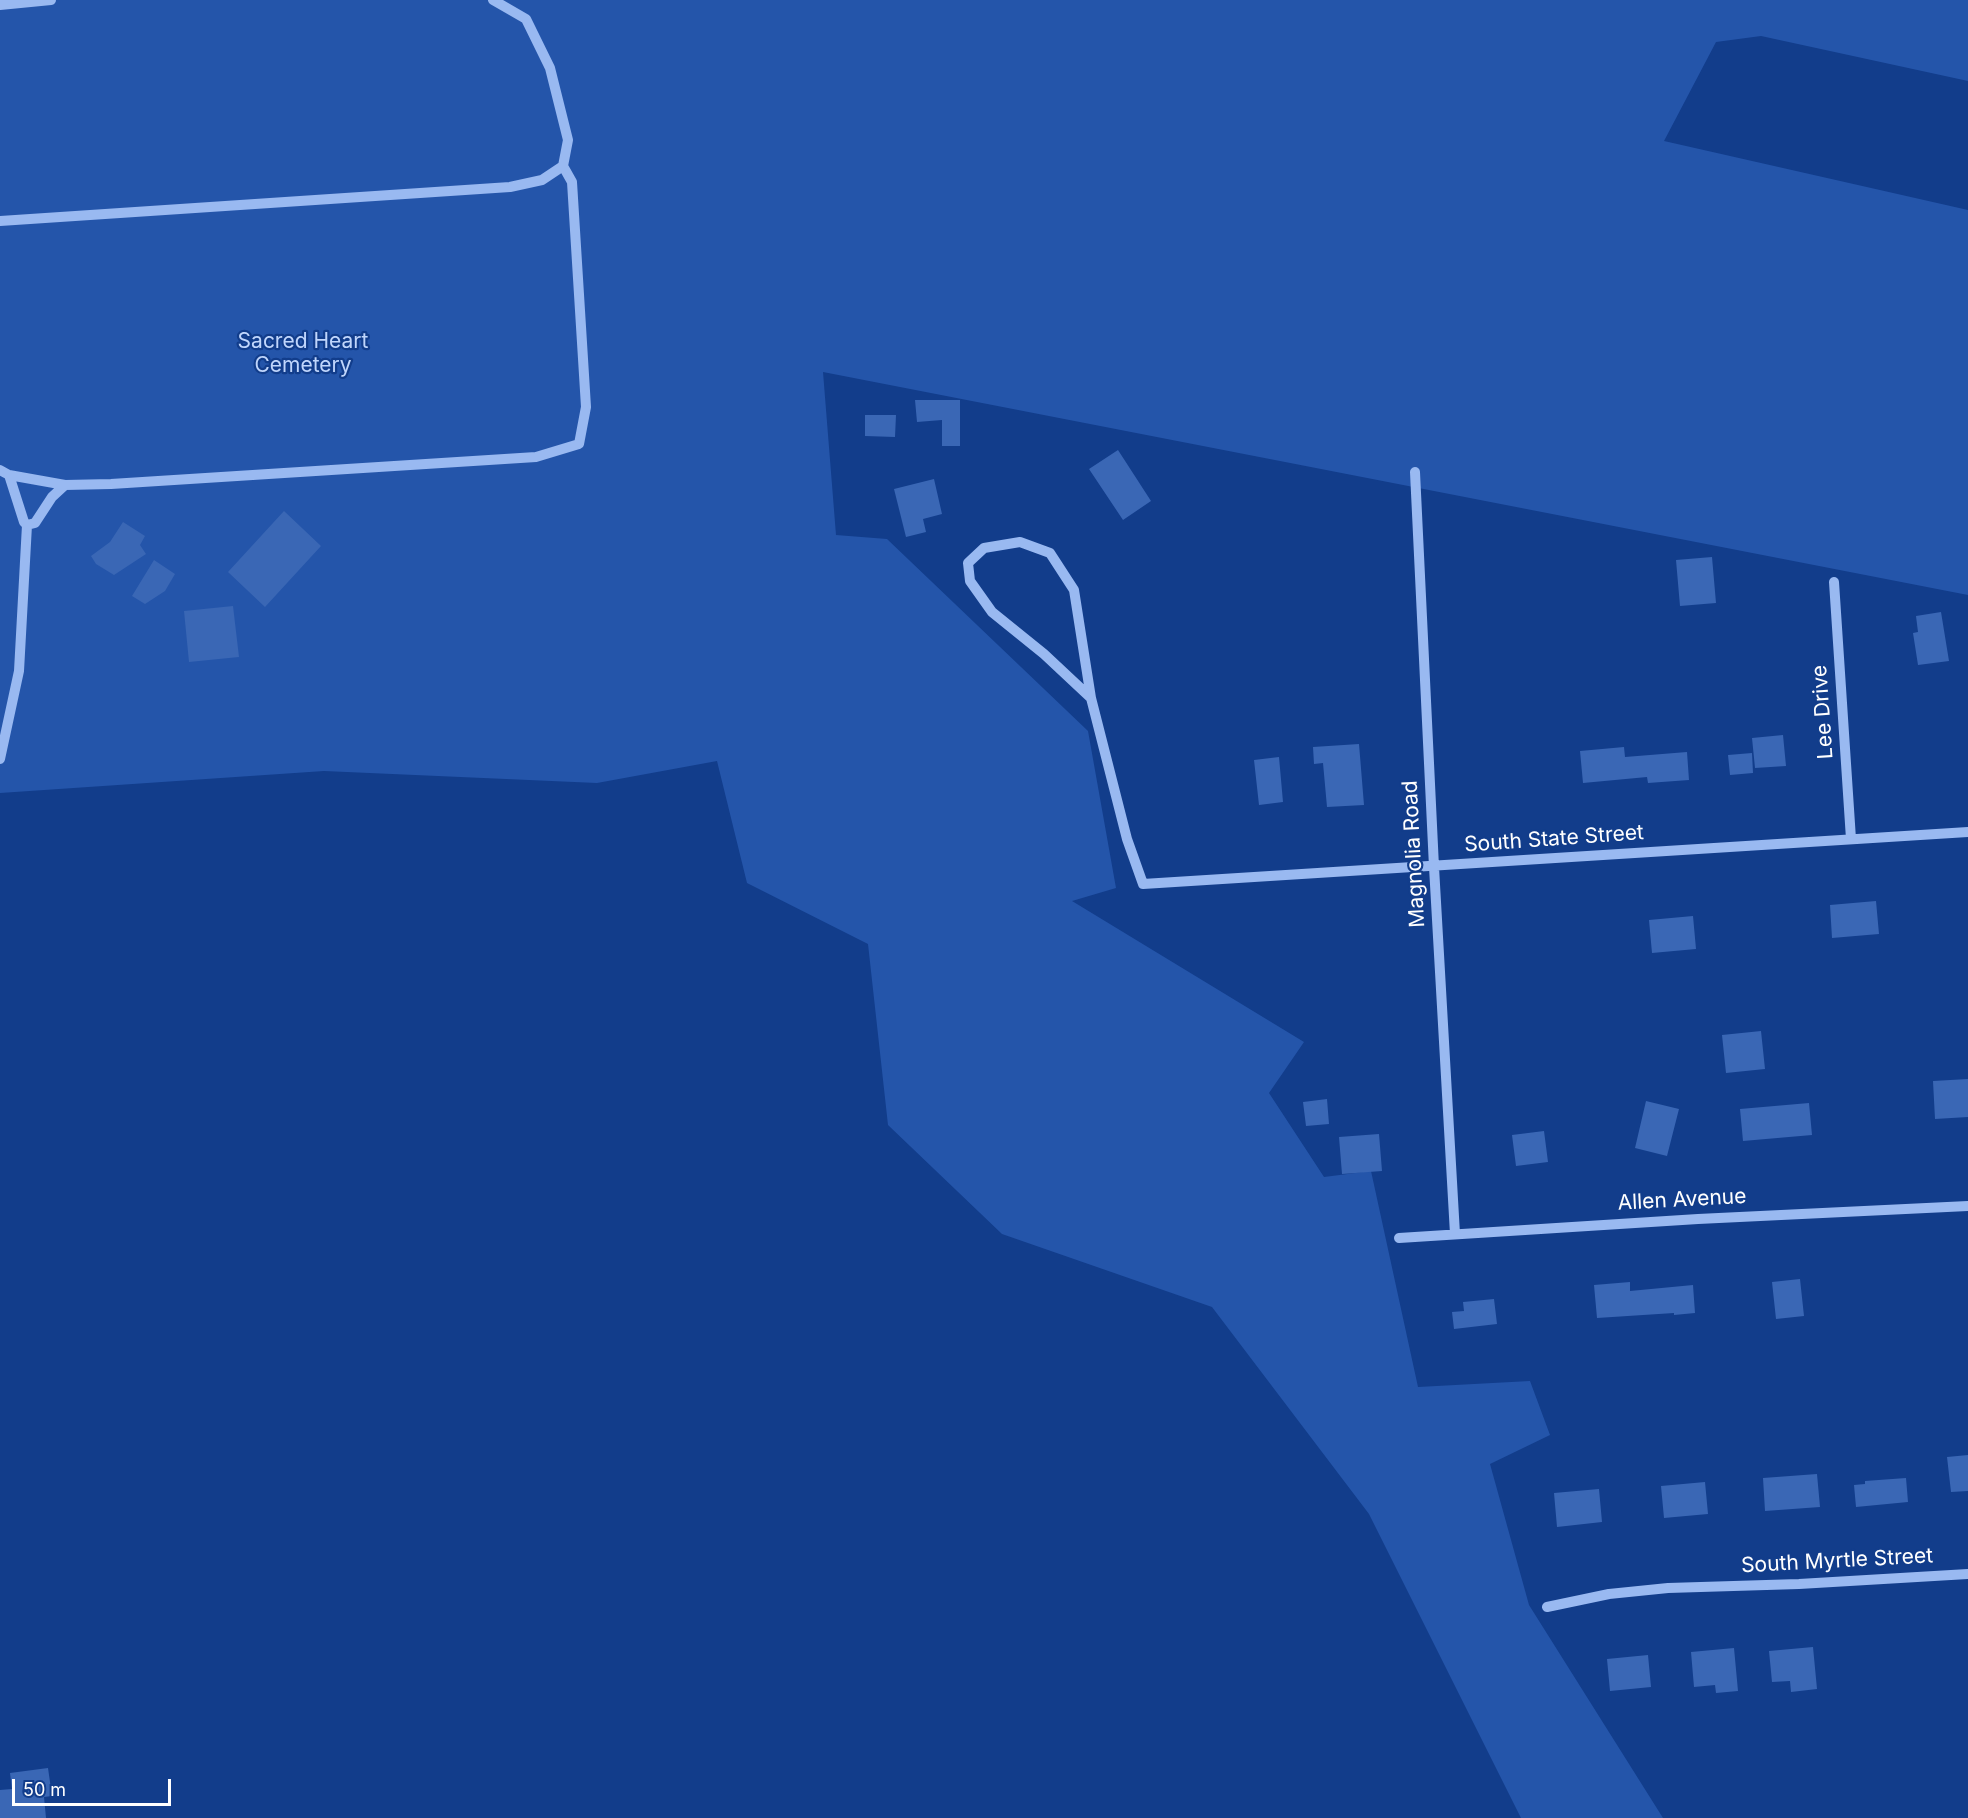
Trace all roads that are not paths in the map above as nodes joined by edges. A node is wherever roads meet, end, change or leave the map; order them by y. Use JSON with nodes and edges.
{"nodes":[{"id":1,"x":51,"y":0,"type":"edge"},
{"id":2,"x":493,"y":0,"type":"edge"},
{"id":3,"x":0,"y":5,"type":"edge"},
{"id":4,"x":563,"y":166,"type":"junction"},
{"id":5,"x":0,"y":221,"type":"edge"},
{"id":6,"x":1415,"y":472,"type":"dead end"},
{"id":7,"x":4,"y":473,"type":"edge"},
{"id":8,"x":65,"y":485,"type":"junction"},
{"id":9,"x":27,"y":525,"type":"junction"},
{"id":10,"x":1834,"y":582,"type":"dead end"},
{"id":11,"x":1091,"y":698,"type":"junction"},
{"id":12,"x":0,"y":759,"type":"edge"},
{"id":13,"x":1968,"y":832,"type":"edge"},
{"id":14,"x":1851,"y":839,"type":"junction"},
{"id":15,"x":1434,"y":867,"type":"junction"},
{"id":16,"x":1968,"y":1206,"type":"edge"},
{"id":17,"x":1455,"y":1234,"type":"junction"},
{"id":18,"x":1399,"y":1238,"type":"dead end"},
{"id":19,"x":1968,"y":1574,"type":"edge"},
{"id":20,"x":1546,"y":1606,"type":"dead end"}],
"edges":[{"from":1,"to":3,"type":"street"},
{"from":2,"to":4,"type":"street"},
{"from":4,"to":5,"type":"street"},
{"from":4,"to":8,"type":"street"},
{"from":6,"to":15,"type":"street","name":"Magnolia Road"},
{"from":7,"to":8,"type":"street"},
{"from":7,"to":9,"type":"street"},
{"from":8,"to":9,"type":"street"},
{"from":9,"to":12,"type":"street"},
{"from":10,"to":14,"type":"street","name":"Lee Drive"},
{"from":11,"to":11,"type":"street"},
{"from":11,"to":15,"type":"street","name":"South State Street"},
{"from":13,"to":14,"type":"street","name":"South State Street"},
{"from":14,"to":15,"type":"street","name":"South State Street"},
{"from":15,"to":17,"type":"street","name":"Magnolia Road"},
{"from":16,"to":17,"type":"street","name":"Allen Avenue"},
{"from":17,"to":18,"type":"street","name":"Allen Avenue"},
{"from":19,"to":20,"type":"street","name":"South Myrtle Street"}]}
